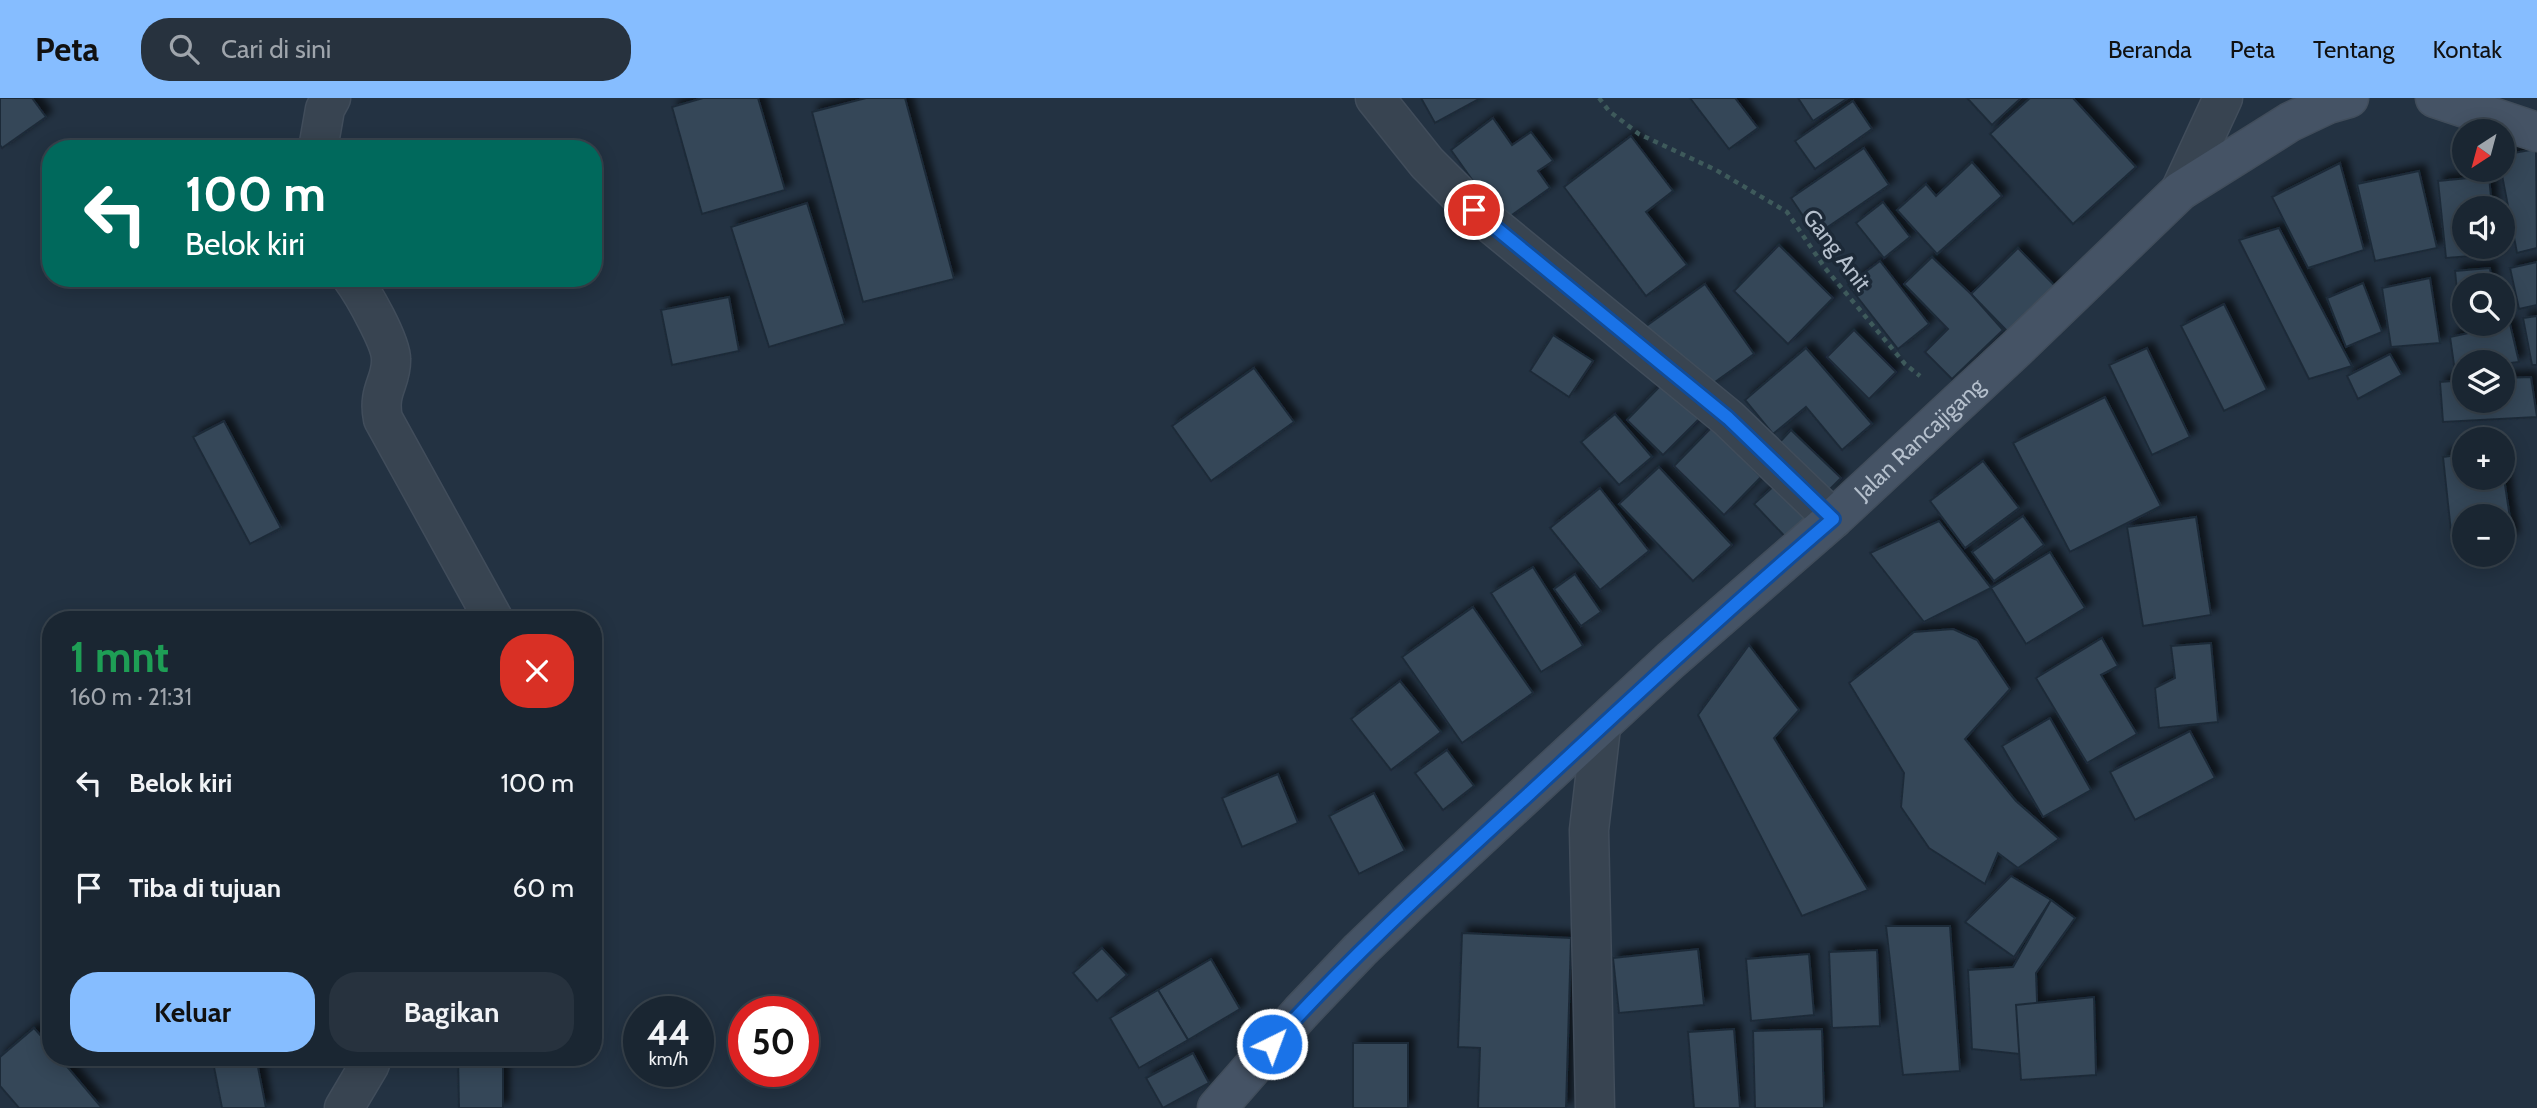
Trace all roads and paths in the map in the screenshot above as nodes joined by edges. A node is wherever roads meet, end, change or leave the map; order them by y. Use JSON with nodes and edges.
{"nodes":[{"id":1,"x":331,"y":98,"type":"edge"},
{"id":2,"x":1375,"y":98,"type":"edge"},
{"id":3,"x":1599,"y":98,"type":"edge"},
{"id":4,"x":2223,"y":98,"type":"edge"},
{"id":5,"x":2349,"y":98,"type":"edge"},
{"id":6,"x":2435,"y":98,"type":"edge"},
{"id":7,"x":2537,"y":132,"type":"edge"},
{"id":8,"x":319,"y":140,"type":"edge"},
{"id":9,"x":2180,"y":191,"type":"junction"},
{"id":10,"x":357,"y":287,"type":"edge"},
{"id":11,"x":1956,"y":405,"type":"junction"},
{"id":12,"x":1833,"y":519,"type":"junction"},
{"id":13,"x":489,"y":611,"type":"edge"},
{"id":14,"x":1601,"y":727,"type":"junction"},
{"id":15,"x":369,"y":1066,"type":"edge"},
{"id":16,"x":344,"y":1108,"type":"edge"},
{"id":17,"x":1217,"y":1108,"type":"edge"},
{"id":18,"x":1595,"y":1108,"type":"edge"}],
"edges":[{"from":1,"to":8,"type":"street"},
{"from":2,"to":12,"type":"street"},
{"from":3,"to":11,"type":"path","name":"Gang Anit"},
{"from":4,"to":9,"type":"street"},
{"from":5,"to":9,"type":"main road","name":"Jalan Rancajigang"},
{"from":6,"to":7,"type":"main road"},
{"from":9,"to":11,"type":"main road","name":"Jalan Rancajigang"},
{"from":10,"to":13,"type":"street"},
{"from":11,"to":12,"type":"main road","name":"Jalan Rancajigang"},
{"from":12,"to":14,"type":"main road","name":"Jalan Rancajigang"},
{"from":14,"to":17,"type":"main road","name":"Jalan Rancajigang"},
{"from":14,"to":18,"type":"street"},
{"from":15,"to":16,"type":"street"}]}
